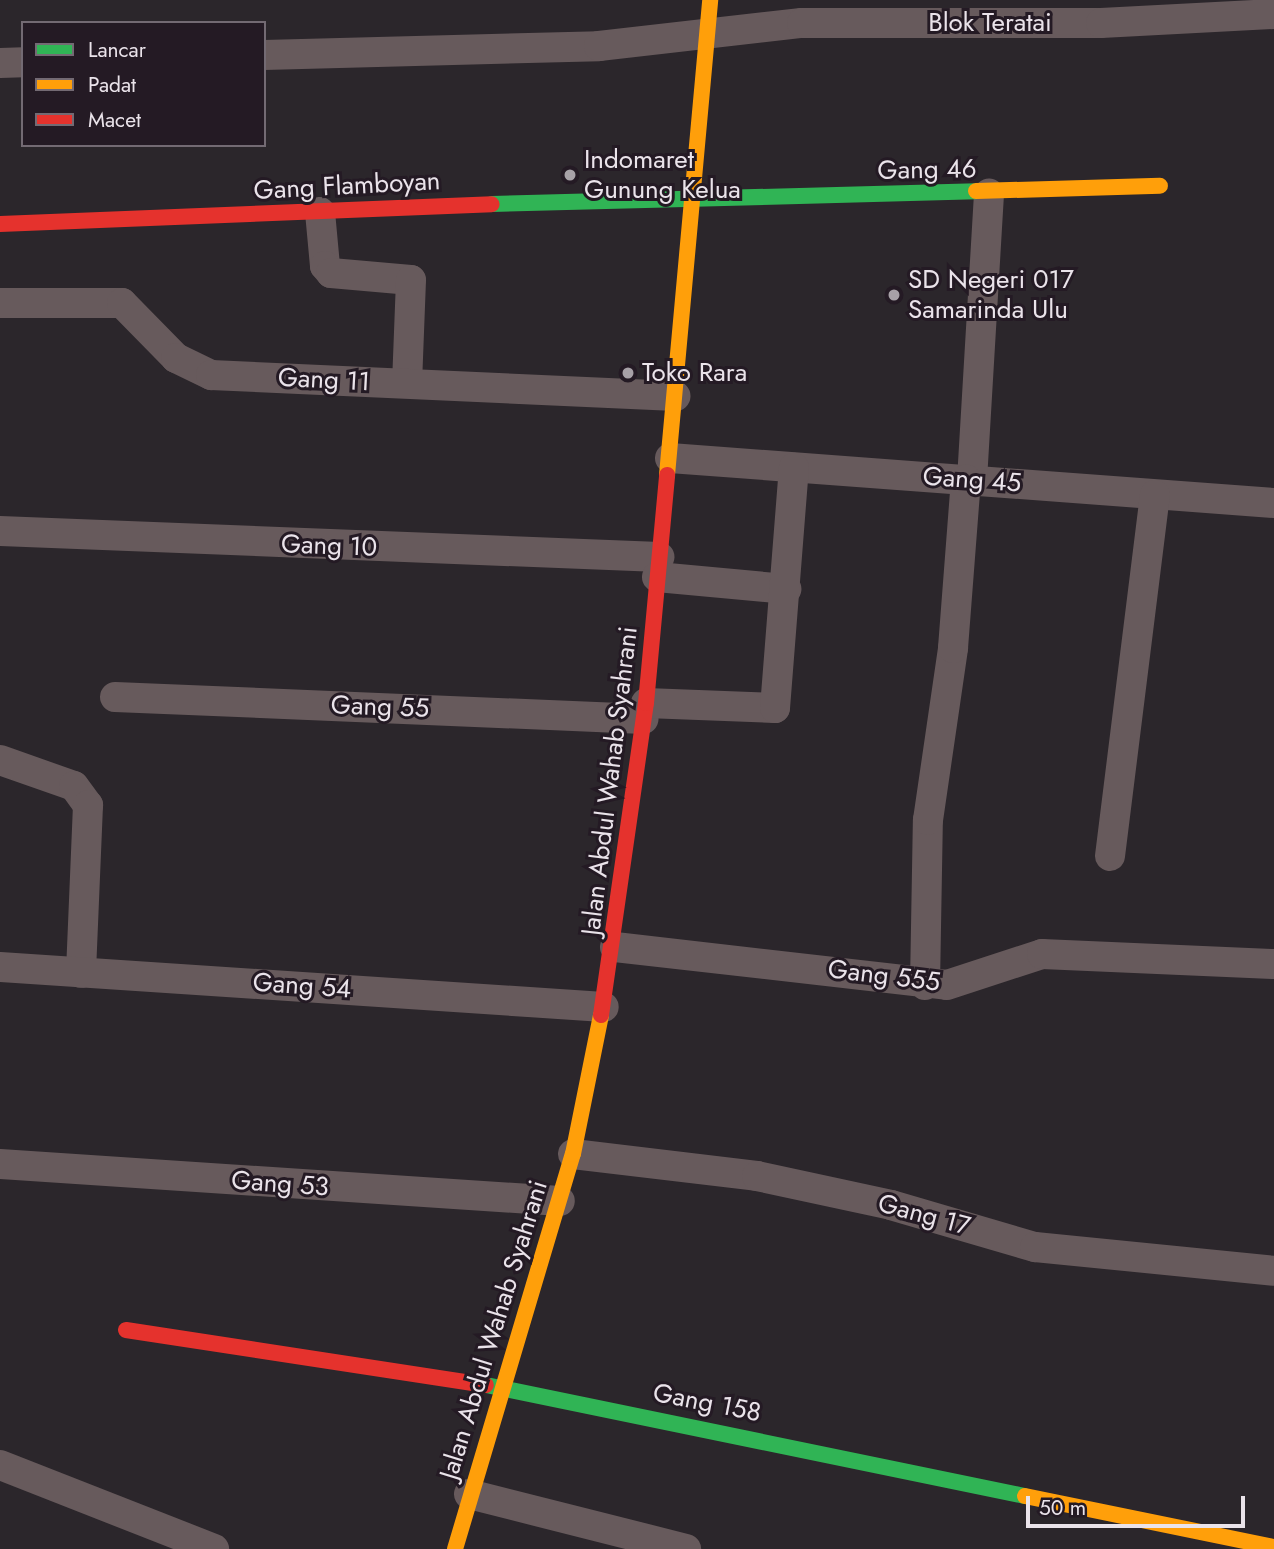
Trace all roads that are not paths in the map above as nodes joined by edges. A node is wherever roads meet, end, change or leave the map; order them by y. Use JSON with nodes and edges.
{"nodes":[{"id":1,"x":710,"y":0,"type":"edge"},
{"id":2,"x":1274,"y":13,"type":"edge"},
{"id":3,"x":706,"y":37,"type":"junction"},
{"id":4,"x":266,"y":55,"type":"edge"},
{"id":5,"x":21,"y":62,"type":"edge"},
{"id":6,"x":0,"y":63,"type":"edge"},
{"id":7,"x":1160,"y":187,"type":"dead end"},
{"id":8,"x":989,"y":194,"type":"junction"},
{"id":9,"x":695,"y":197,"type":"junction"},
{"id":10,"x":320,"y":212,"type":"junction"},
{"id":11,"x":0,"y":224,"type":"edge"},
{"id":12,"x":0,"y":303,"type":"edge"},
{"id":13,"x":407,"y":383,"type":"junction"},
{"id":14,"x":676,"y":396,"type":"junction"},
{"id":15,"x":670,"y":458,"type":"junction"},
{"id":16,"x":794,"y":468,"type":"junction"},
{"id":17,"x":969,"y":479,"type":"junction"},
{"id":18,"x":1155,"y":495,"type":"junction"},
{"id":19,"x":1274,"y":503,"type":"edge"},
{"id":20,"x":0,"y":530,"type":"edge"},
{"id":21,"x":658,"y":567,"type":"junction"},
{"id":22,"x":786,"y":589,"type":"junction"},
{"id":23,"x":115,"y":697,"type":"dead end"},
{"id":24,"x":645,"y":711,"type":"junction"},
{"id":25,"x":0,"y":760,"type":"edge"},
{"id":26,"x":1110,"y":856,"type":"dead end"},
{"id":27,"x":615,"y":947,"type":"junction"},
{"id":28,"x":1274,"y":964,"type":"edge"},
{"id":29,"x":0,"y":967,"type":"edge"},
{"id":30,"x":81,"y":973,"type":"junction"},
{"id":31,"x":925,"y":985,"type":"junction"},
{"id":32,"x":604,"y":1007,"type":"junction"},
{"id":33,"x":573,"y":1154,"type":"junction"},
{"id":34,"x":0,"y":1164,"type":"edge"},
{"id":35,"x":560,"y":1201,"type":"junction"},
{"id":36,"x":1274,"y":1271,"type":"edge"},
{"id":37,"x":126,"y":1330,"type":"dead end"},
{"id":38,"x":503,"y":1388,"type":"junction"},
{"id":39,"x":0,"y":1465,"type":"edge"},
{"id":40,"x":469,"y":1494,"type":"junction"},
{"id":41,"x":1274,"y":1546,"type":"edge"},
{"id":42,"x":214,"y":1549,"type":"edge"},
{"id":43,"x":455,"y":1549,"type":"edge"},
{"id":44,"x":686,"y":1549,"type":"edge"}],
"edges":[{"from":1,"to":3,"type":"main road","name":"Jalan Abdul Wahab Syahrani"},
{"from":2,"to":3,"type":"street","name":"Blok Teratai"},
{"from":3,"to":4,"type":"street","name":"Blok Teratai"},
{"from":3,"to":9,"type":"main road","name":"Jalan Abdul Wahab Syahrani"},
{"from":5,"to":6,"type":"street"},
{"from":7,"to":8,"type":"main road","name":"Gang 46"},
{"from":8,"to":9,"type":"main road","name":"Gang 46"},
{"from":8,"to":17,"type":"street"},
{"from":9,"to":10,"type":"main road","name":"Gang Flamboyan"},
{"from":9,"to":14,"type":"main road","name":"Jalan Abdul Wahab Syahrani"},
{"from":10,"to":11,"type":"main road","name":"Gang Flamboyan"},
{"from":10,"to":13,"type":"street"},
{"from":12,"to":13,"type":"street","name":"Gang 11"},
{"from":13,"to":14,"type":"street","name":"Gang 11"},
{"from":14,"to":15,"type":"main road","name":"Jalan Abdul Wahab Syahrani"},
{"from":15,"to":16,"type":"street","name":"Gang 45"},
{"from":15,"to":21,"type":"main road","name":"Jalan Abdul Wahab Syahrani"},
{"from":16,"to":17,"type":"street","name":"Gang 45"},
{"from":16,"to":22,"type":"street"},
{"from":17,"to":18,"type":"street","name":"Gang 45"},
{"from":17,"to":31,"type":"street"},
{"from":18,"to":19,"type":"street","name":"Gang 45"},
{"from":18,"to":26,"type":"street"},
{"from":20,"to":21,"type":"street","name":"Gang 10"},
{"from":21,"to":22,"type":"street","name":"Gang 10"},
{"from":21,"to":24,"type":"main road","name":"Jalan Abdul Wahab Syahrani"},
{"from":22,"to":24,"type":"street","name":"Gang 55"},
{"from":23,"to":24,"type":"street","name":"Gang 55"},
{"from":24,"to":27,"type":"main road","name":"Jalan Abdul Wahab Syahrani"},
{"from":25,"to":30,"type":"street"},
{"from":27,"to":31,"type":"street","name":"Gang 555"},
{"from":27,"to":32,"type":"main road","name":"Jalan Abdul Wahab Syahrani"},
{"from":28,"to":31,"type":"street","name":"Gang 555"},
{"from":29,"to":30,"type":"street","name":"Gang 54"},
{"from":30,"to":32,"type":"street","name":"Gang 54"},
{"from":32,"to":33,"type":"main road","name":"Jalan Abdul Wahab Syahrani"},
{"from":33,"to":35,"type":"main road","name":"Jalan Abdul Wahab Syahrani"},
{"from":33,"to":36,"type":"street","name":"Gang 17"},
{"from":34,"to":35,"type":"street","name":"Gang 53"},
{"from":35,"to":38,"type":"main road","name":"Jalan Abdul Wahab Syahrani"},
{"from":37,"to":38,"type":"main road","name":"Gang 158"},
{"from":38,"to":40,"type":"main road","name":"Jalan Abdul Wahab Syahrani"},
{"from":38,"to":41,"type":"main road","name":"Gang 158"},
{"from":39,"to":42,"type":"street"},
{"from":40,"to":43,"type":"main road","name":"Jalan Abdul Wahab Syahrani"},
{"from":40,"to":44,"type":"street"}]}
